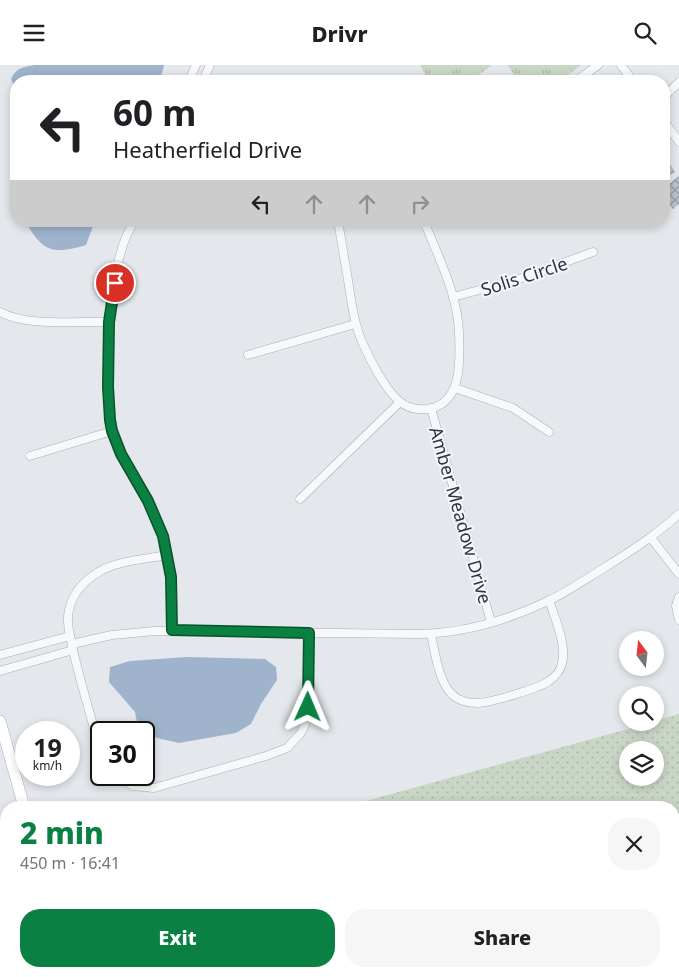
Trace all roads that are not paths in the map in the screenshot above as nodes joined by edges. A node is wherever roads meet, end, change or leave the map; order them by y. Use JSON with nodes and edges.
{"nodes":[{"id":1,"x":598,"y":65,"type":"edge"},
{"id":2,"x":621,"y":65,"type":"edge"},
{"id":3,"x":584,"y":75,"type":"edge"},
{"id":4,"x":629,"y":75,"type":"edge"},
{"id":5,"x":679,"y":82,"type":"edge"},
{"id":6,"x":670,"y":91,"type":"edge"},
{"id":7,"x":670,"y":129,"type":"edge"},
{"id":8,"x":679,"y":142,"type":"edge"},
{"id":9,"x":130,"y":227,"type":"edge"},
{"id":10,"x":339,"y":227,"type":"edge"},
{"id":11,"x":426,"y":227,"type":"edge"},
{"id":12,"x":593,"y":252,"type":"dead end"},
{"id":13,"x":454,"y":297,"type":"junction"},
{"id":14,"x":0,"y":312,"type":"edge"},
{"id":15,"x":109,"y":322,"type":"junction"},
{"id":16,"x":355,"y":324,"type":"junction"},
{"id":17,"x":248,"y":355,"type":"dead end"},
{"id":18,"x":455,"y":388,"type":"junction"},
{"id":19,"x":400,"y":402,"type":"junction"},
{"id":20,"x":431,"y":408,"type":"junction"},
{"id":21,"x":112,"y":431,"type":"junction"},
{"id":22,"x":550,"y":432,"type":"dead end"},
{"id":23,"x":30,"y":456,"type":"dead end"},
{"id":24,"x":300,"y":499,"type":"dead end"},
{"id":25,"x":679,"y":514,"type":"edge"},
{"id":26,"x":651,"y":538,"type":"junction"},
{"id":27,"x":167,"y":555,"type":"junction"},
{"id":28,"x":679,"y":574,"type":"edge"},
{"id":29,"x":679,"y":597,"type":"edge"},
{"id":30,"x":549,"y":601,"type":"junction"},
{"id":31,"x":679,"y":620,"type":"edge"},
{"id":32,"x":491,"y":622,"type":"junction"},
{"id":33,"x":172,"y":630,"type":"junction"},
{"id":34,"x":309,"y":633,"type":"junction"},
{"id":35,"x":431,"y":634,"type":"junction"},
{"id":36,"x":72,"y":643,"type":"junction"},
{"id":37,"x":0,"y":655,"type":"edge"},
{"id":38,"x":0,"y":671,"type":"edge"},
{"id":39,"x":0,"y":721,"type":"edge"},
{"id":40,"x":93,"y":721,"type":"edge"},
{"id":41,"x":133,"y":786,"type":"edge"},
{"id":42,"x":22,"y":801,"type":"edge"}],
"edges":[{"from":1,"to":3,"type":"street"},
{"from":2,"to":4,"type":"street"},
{"from":5,"to":6,"type":"street"},
{"from":7,"to":8,"type":"street"},
{"from":9,"to":15,"type":"street"},
{"from":10,"to":16,"type":"street"},
{"from":11,"to":13,"type":"street"},
{"from":12,"to":13,"type":"street","name":"Solis Circle"},
{"from":13,"to":18,"type":"street"},
{"from":14,"to":15,"type":"street"},
{"from":15,"to":21,"type":"street"},
{"from":16,"to":17,"type":"street"},
{"from":16,"to":19,"type":"street"},
{"from":18,"to":20,"type":"street"},
{"from":18,"to":22,"type":"street"},
{"from":19,"to":20,"type":"street"},
{"from":19,"to":24,"type":"street"},
{"from":20,"to":32,"type":"street","name":"Amber Meadow Drive"},
{"from":21,"to":23,"type":"street"},
{"from":21,"to":27,"type":"street"},
{"from":25,"to":26,"type":"street"},
{"from":26,"to":28,"type":"street"},
{"from":26,"to":30,"type":"street"},
{"from":27,"to":33,"type":"street"},
{"from":27,"to":36,"type":"street"},
{"from":29,"to":31,"type":"street"},
{"from":30,"to":32,"type":"street"},
{"from":30,"to":35,"type":"street"},
{"from":32,"to":35,"type":"street"},
{"from":33,"to":34,"type":"street"},
{"from":33,"to":36,"type":"street"},
{"from":34,"to":35,"type":"street"},
{"from":34,"to":41,"type":"street"},
{"from":36,"to":37,"type":"street"},
{"from":36,"to":38,"type":"street"},
{"from":36,"to":40,"type":"street"},
{"from":39,"to":42,"type":"street"}]}
